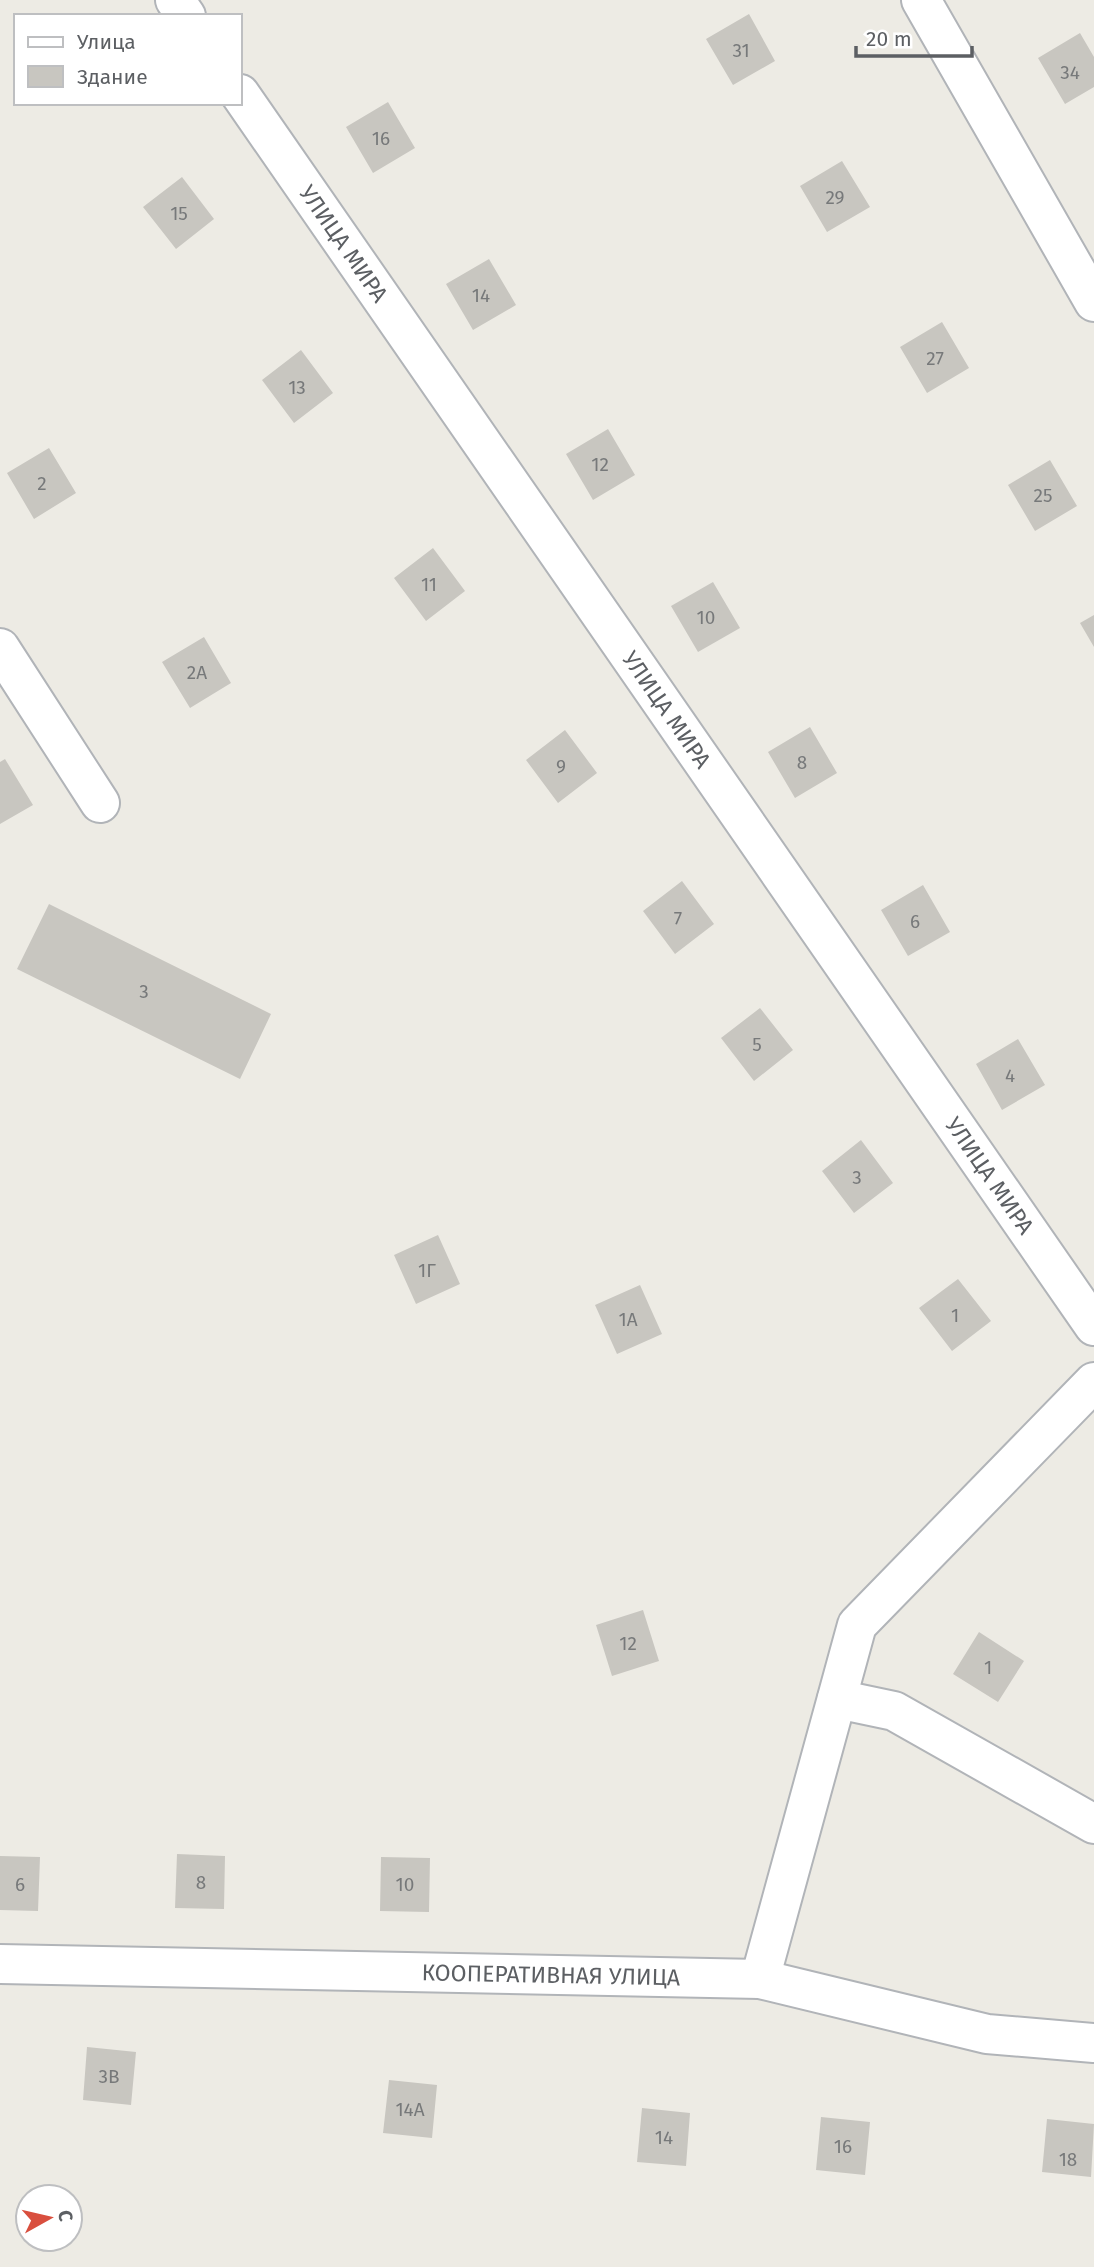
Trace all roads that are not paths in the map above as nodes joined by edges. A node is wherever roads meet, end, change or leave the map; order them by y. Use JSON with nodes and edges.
{"nodes":[{"id":1,"x":921,"y":0,"type":"edge"},
{"id":2,"x":242,"y":97,"type":"edge"},
{"id":3,"x":1094,"y":302,"type":"edge"},
{"id":4,"x":0,"y":649,"type":"edge"},
{"id":5,"x":100,"y":803,"type":"dead end"},
{"id":6,"x":1094,"y":1326,"type":"edge"},
{"id":7,"x":1094,"y":1382,"type":"edge"},
{"id":8,"x":837,"y":1699,"type":"junction"},
{"id":9,"x":1094,"y":1824,"type":"edge"},
{"id":10,"x":0,"y":1964,"type":"edge"},
{"id":11,"x":760,"y":1979,"type":"junction"},
{"id":12,"x":1094,"y":2043,"type":"edge"}],
"edges":[{"from":1,"to":3,"type":"street"},
{"from":2,"to":6,"type":"street","name":"УЛИЦА МИРА"},
{"from":4,"to":5,"type":"street"},
{"from":7,"to":8,"type":"street"},
{"from":8,"to":9,"type":"street"},
{"from":8,"to":11,"type":"street"},
{"from":10,"to":11,"type":"street","name":"КООПЕРАТИВНАЯ УЛИЦА"},
{"from":11,"to":12,"type":"street","name":"КООПЕРАТИВНАЯ УЛИЦА"}]}
